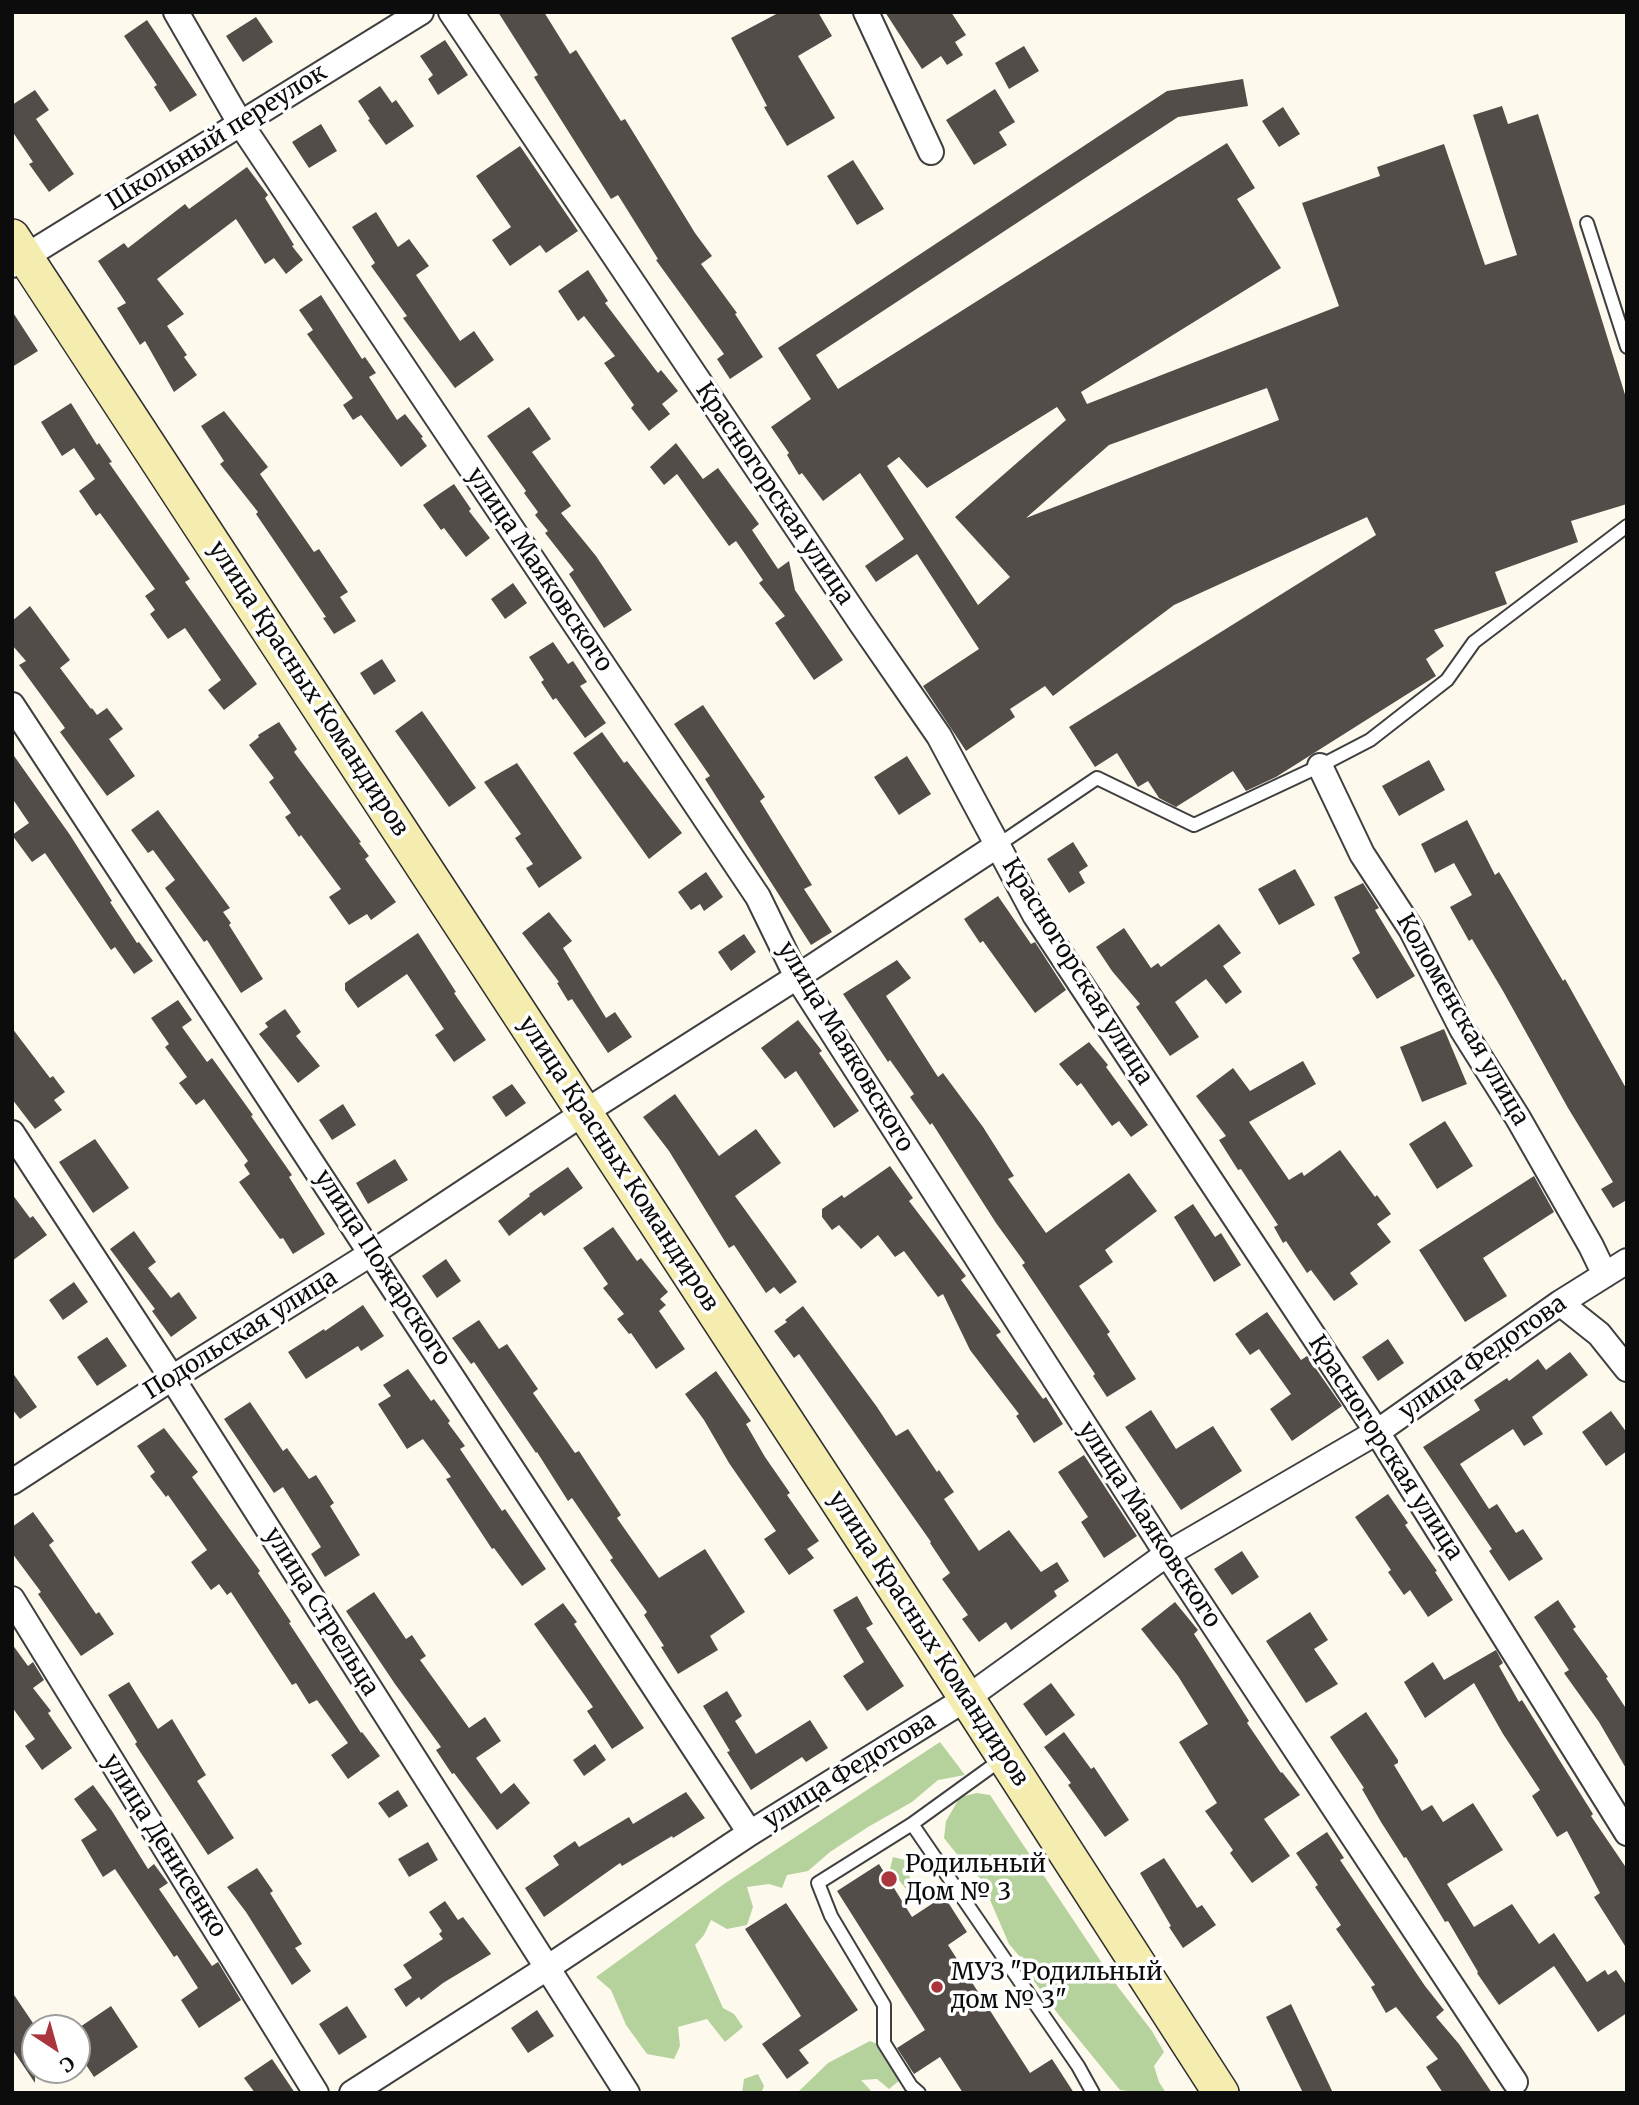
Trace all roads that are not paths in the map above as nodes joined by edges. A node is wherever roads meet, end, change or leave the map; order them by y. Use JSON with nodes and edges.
{"nodes":[{"id":1,"x":176,"y":12,"type":"edge"},
{"id":2,"x":421,"y":12,"type":"edge"},
{"id":3,"x":451,"y":12,"type":"edge"},
{"id":4,"x":866,"y":12,"type":"edge"},
{"id":5,"x":240,"y":123,"type":"junction"},
{"id":6,"x":931,"y":152,"type":"dead end"},
{"id":7,"x":1587,"y":223,"type":"dead end"},
{"id":8,"x":17,"y":253,"type":"edge"},
{"id":9,"x":1627,"y":347,"type":"edge"},
{"id":10,"x":1627,"y":526,"type":"edge"},
{"id":11,"x":12,"y":705,"type":"edge"},
{"id":12,"x":1320,"y":766,"type":"junction"},
{"id":13,"x":998,"y":845,"type":"junction"},
{"id":14,"x":797,"y":977,"type":"junction"},
{"id":15,"x":584,"y":1112,"type":"junction"},
{"id":16,"x":12,"y":1133,"type":"edge"},
{"id":17,"x":372,"y":1253,"type":"junction"},
{"id":18,"x":1627,"y":1261,"type":"edge"},
{"id":19,"x":1605,"y":1275,"type":"junction"},
{"id":20,"x":1560,"y":1303,"type":"junction"},
{"id":21,"x":1627,"y":1369,"type":"edge"},
{"id":22,"x":172,"y":1378,"type":"junction"},
{"id":23,"x":1377,"y":1432,"type":"junction"},
{"id":24,"x":12,"y":1482,"type":"edge"},
{"id":25,"x":1167,"y":1554,"type":"junction"},
{"id":26,"x":12,"y":1599,"type":"edge"},
{"id":27,"x":967,"y":1698,"type":"junction"},
{"id":28,"x":1005,"y":1757,"type":"junction"},
{"id":29,"x":912,"y":1824,"type":"junction"},
{"id":30,"x":750,"y":1833,"type":"junction"},
{"id":31,"x":1627,"y":1833,"type":"edge"},
{"id":32,"x":547,"y":1968,"type":"junction"},
{"id":33,"x":1515,"y":2082,"type":"dead end"},
{"id":34,"x":316,"y":2093,"type":"edge"},
{"id":35,"x":352,"y":2093,"type":"edge"},
{"id":36,"x":627,"y":2093,"type":"edge"},
{"id":37,"x":919,"y":2093,"type":"edge"},
{"id":38,"x":1093,"y":2093,"type":"edge"},
{"id":39,"x":1220,"y":2093,"type":"edge"}],
"edges":[{"from":1,"to":5,"type":"street","name":"улица Маяковского"},
{"from":2,"to":5,"type":"street","name":"Школьный переулок"},
{"from":3,"to":13,"type":"street","name":"Красногорская улица"},
{"from":4,"to":6,"type":"street"},
{"from":5,"to":8,"type":"street","name":"Школьный переулок"},
{"from":5,"to":14,"type":"street","name":"улица Маяковского"},
{"from":7,"to":9,"type":"lane"},
{"from":8,"to":15,"type":"street","name":"улица Красных Командиров"},
{"from":10,"to":12,"type":"lane"},
{"from":11,"to":17,"type":"street","name":"улица Пожарского"},
{"from":12,"to":13,"type":"lane"},
{"from":12,"to":19,"type":"street","name":"Коломенская улица"},
{"from":13,"to":14,"type":"street","name":"Подольская улица"},
{"from":13,"to":23,"type":"street","name":"Красногорская улица"},
{"from":14,"to":15,"type":"street","name":"Подольская улица"},
{"from":14,"to":25,"type":"street","name":"улица Маяковского"},
{"from":15,"to":17,"type":"street","name":"Подольская улица"},
{"from":15,"to":27,"type":"street","name":"улица Красных Командиров"},
{"from":16,"to":22,"type":"street","name":"улица Стрельца"},
{"from":17,"to":22,"type":"street","name":"Подольская улица"},
{"from":17,"to":30,"type":"street","name":"улица Пожарского"},
{"from":18,"to":19,"type":"street","name":"улица Федотова"},
{"from":19,"to":20,"type":"street","name":"улица Федотова"},
{"from":20,"to":21,"type":"street"},
{"from":20,"to":23,"type":"street","name":"улица Федотова"},
{"from":22,"to":24,"type":"street","name":"Подольская улица"},
{"from":22,"to":32,"type":"street","name":"улица Стрельца"},
{"from":23,"to":25,"type":"street","name":"улица Федотова"},
{"from":23,"to":31,"type":"street","name":"Красногорская улица"},
{"from":25,"to":27,"type":"street","name":"улица Федотова"},
{"from":25,"to":33,"type":"street","name":"улица Маяковского"},
{"from":26,"to":34,"type":"street","name":"улица Денисенко"},
{"from":27,"to":28,"type":"street","name":"улица Красных Командиров"},
{"from":27,"to":30,"type":"street","name":"улица Федотова"},
{"from":28,"to":29,"type":"lane"},
{"from":28,"to":39,"type":"street","name":"улица Красных Командиров"},
{"from":29,"to":37,"type":"lane"},
{"from":29,"to":38,"type":"lane"},
{"from":30,"to":32,"type":"street","name":"улица Федотова"},
{"from":32,"to":35,"type":"street","name":"улица Федотова"},
{"from":32,"to":36,"type":"street","name":"улица Стрельца"}]}
